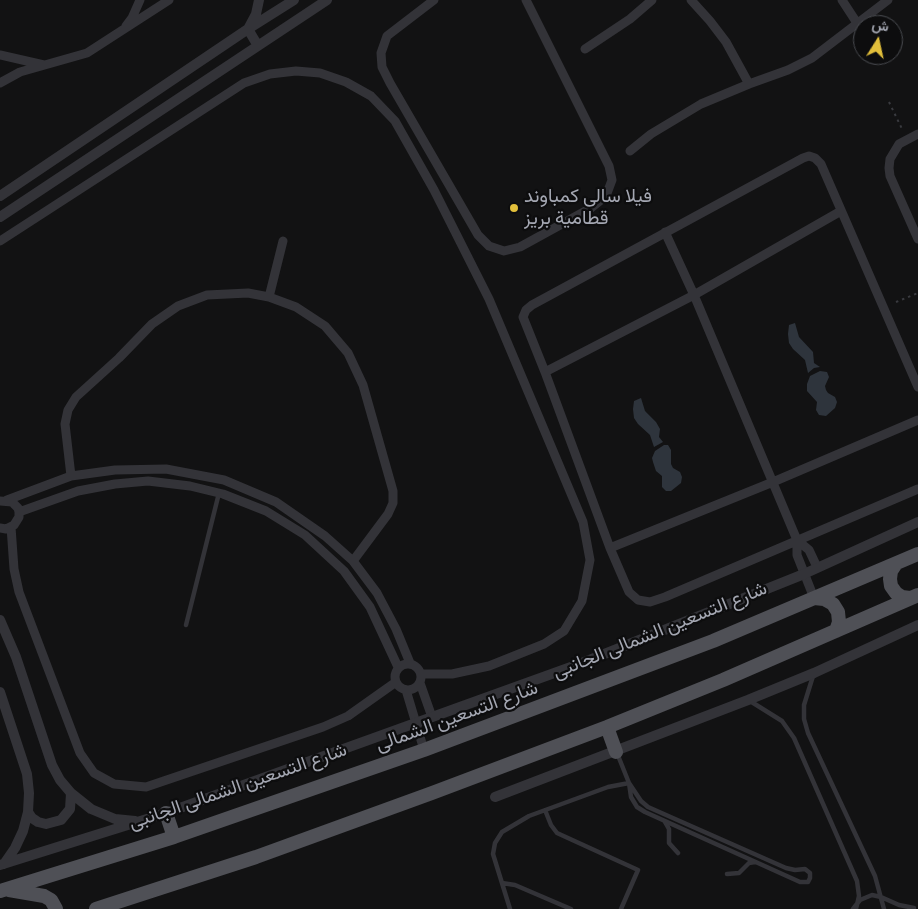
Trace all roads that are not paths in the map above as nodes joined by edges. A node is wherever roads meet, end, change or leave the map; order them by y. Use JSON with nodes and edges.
{"nodes":[{"id":1,"x":140,"y":0,"type":"edge"},
{"id":2,"x":169,"y":0,"type":"edge"},
{"id":3,"x":259,"y":0,"type":"edge"},
{"id":4,"x":294,"y":0,"type":"edge"},
{"id":5,"x":327,"y":0,"type":"edge"},
{"id":6,"x":434,"y":0,"type":"edge"},
{"id":7,"x":526,"y":0,"type":"edge"},
{"id":8,"x":652,"y":0,"type":"edge"},
{"id":9,"x":691,"y":0,"type":"edge"},
{"id":10,"x":842,"y":0,"type":"edge"},
{"id":11,"x":888,"y":0,"type":"edge"},
{"id":12,"x":421,"y":3,"type":"edge"},
{"id":13,"x":867,"y":15,"type":"edge"},
{"id":14,"x":853,"y":16,"type":"edge"},
{"id":15,"x":853,"y":25,"type":"edge"},
{"id":16,"x":124,"y":29,"type":"junction"},
{"id":17,"x":248,"y":29,"type":"junction"},
{"id":18,"x":258,"y":46,"type":"junction"},
{"id":19,"x":585,"y":49,"type":"dead end"},
{"id":20,"x":0,"y":55,"type":"edge"},
{"id":21,"x":44,"y":65,"type":"junction"},
{"id":22,"x":0,"y":83,"type":"edge"},
{"id":23,"x":749,"y":84,"type":"junction"},
{"id":24,"x":918,"y":134,"type":"edge"},
{"id":25,"x":630,"y":151,"type":"dead end"},
{"id":26,"x":0,"y":196,"type":"edge"},
{"id":27,"x":841,"y":211,"type":"junction"},
{"id":28,"x":0,"y":217,"type":"edge"},
{"id":29,"x":665,"y":232,"type":"junction"},
{"id":30,"x":918,"y":238,"type":"edge"},
{"id":31,"x":0,"y":241,"type":"edge"},
{"id":32,"x":282,"y":241,"type":"dead end"},
{"id":33,"x":694,"y":295,"type":"junction"},
{"id":34,"x":269,"y":297,"type":"junction"},
{"id":35,"x":545,"y":372,"type":"junction"},
{"id":36,"x":918,"y":387,"type":"edge"},
{"id":37,"x":918,"y":420,"type":"edge"},
{"id":38,"x":72,"y":476,"type":"junction"},
{"id":39,"x":773,"y":482,"type":"junction"},
{"id":40,"x":918,"y":489,"type":"edge"},
{"id":41,"x":219,"y":493,"type":"junction"},
{"id":42,"x":4,"y":500,"type":"edge"},
{"id":43,"x":19,"y":512,"type":"junction"},
{"id":44,"x":918,"y":522,"type":"edge"},
{"id":45,"x":11,"y":527,"type":"junction"},
{"id":46,"x":0,"y":528,"type":"edge"},
{"id":47,"x":797,"y":540,"type":"junction"},
{"id":48,"x":610,"y":548,"type":"junction"},
{"id":49,"x":918,"y":554,"type":"edge"},
{"id":50,"x":353,"y":561,"type":"junction"},
{"id":51,"x":895,"y":565,"type":"junction"},
{"id":52,"x":817,"y":568,"type":"junction"},
{"id":53,"x":804,"y":574,"type":"junction"},
{"id":54,"x":914,"y":596,"type":"edge"},
{"id":55,"x":814,"y":598,"type":"junction"},
{"id":56,"x":0,"y":620,"type":"edge"},
{"id":57,"x":186,"y":625,"type":"dead end"},
{"id":58,"x":918,"y":625,"type":"edge"},
{"id":59,"x":836,"y":631,"type":"junction"},
{"id":60,"x":410,"y":663,"type":"junction"},
{"id":61,"x":398,"y":667,"type":"junction"},
{"id":62,"x":814,"y":673,"type":"junction"},
{"id":63,"x":421,"y":679,"type":"junction"},
{"id":64,"x":396,"y":682,"type":"junction"},
{"id":65,"x":406,"y":690,"type":"junction"},
{"id":66,"x":0,"y":692,"type":"edge"},
{"id":67,"x":748,"y":700,"type":"junction"},
{"id":68,"x":432,"y":717,"type":"junction"},
{"id":69,"x":415,"y":724,"type":"junction"},
{"id":70,"x":607,"y":726,"type":"junction"},
{"id":71,"x":424,"y":750,"type":"junction"},
{"id":72,"x":616,"y":752,"type":"junction"},
{"id":73,"x":629,"y":783,"type":"junction"},
{"id":74,"x":71,"y":794,"type":"junction"},
{"id":75,"x":495,"y":798,"type":"dead end"},
{"id":76,"x":545,"y":810,"type":"junction"},
{"id":77,"x":28,"y":812,"type":"junction"},
{"id":78,"x":166,"y":813,"type":"junction"},
{"id":79,"x":665,"y":821,"type":"junction"},
{"id":80,"x":141,"y":822,"type":"junction"},
{"id":81,"x":174,"y":837,"type":"junction"},
{"id":82,"x":678,"y":853,"type":"dead end"},
{"id":83,"x":755,"y":862,"type":"junction"},
{"id":84,"x":2,"y":865,"type":"edge"},
{"id":85,"x":727,"y":874,"type":"dead end"},
{"id":86,"x":502,"y":883,"type":"junction"},
{"id":87,"x":3,"y":890,"type":"edge"},
{"id":88,"x":881,"y":897,"type":"junction"},
{"id":89,"x":857,"y":903,"type":"junction"},
{"id":90,"x":56,"y":909,"type":"edge"},
{"id":91,"x":96,"y":909,"type":"edge"},
{"id":92,"x":510,"y":909,"type":"edge"},
{"id":93,"x":571,"y":909,"type":"edge"},
{"id":94,"x":621,"y":909,"type":"edge"},
{"id":95,"x":854,"y":909,"type":"edge"},
{"id":96,"x":884,"y":909,"type":"edge"},
{"id":97,"x":912,"y":909,"type":"edge"}],
"edges":[{"from":1,"to":16,"type":"street"},
{"from":2,"to":16,"type":"street"},
{"from":3,"to":17,"type":"street"},
{"from":4,"to":17,"type":"street"},
{"from":5,"to":18,"type":"street"},
{"from":6,"to":12,"type":"street"},
{"from":7,"to":12,"type":"street"},
{"from":8,"to":19,"type":"street"},
{"from":9,"to":23,"type":"street"},
{"from":10,"to":14,"type":"street"},
{"from":11,"to":13,"type":"street"},
{"from":15,"to":23,"type":"street"},
{"from":16,"to":21,"type":"street"},
{"from":17,"to":18,"type":"street"},
{"from":17,"to":26,"type":"street"},
{"from":18,"to":28,"type":"street"},
{"from":20,"to":21,"type":"street"},
{"from":21,"to":22,"type":"street"},
{"from":23,"to":25,"type":"street"},
{"from":24,"to":30,"type":"street"},
{"from":27,"to":29,"type":"street"},
{"from":27,"to":33,"type":"street"},
{"from":27,"to":36,"type":"street"},
{"from":29,"to":33,"type":"street"},
{"from":29,"to":35,"type":"street"},
{"from":31,"to":63,"type":"street"},
{"from":32,"to":34,"type":"street"},
{"from":33,"to":35,"type":"street"},
{"from":33,"to":39,"type":"street"},
{"from":34,"to":38,"type":"street"},
{"from":34,"to":50,"type":"street"},
{"from":35,"to":48,"type":"street"},
{"from":37,"to":39,"type":"street"},
{"from":38,"to":42,"type":"street"},
{"from":38,"to":50,"type":"street"},
{"from":39,"to":47,"type":"street"},
{"from":39,"to":48,"type":"street"},
{"from":40,"to":47,"type":"street"},
{"from":41,"to":43,"type":"street"},
{"from":41,"to":57,"type":"lane"},
{"from":41,"to":61,"type":"street"},
{"from":42,"to":43,"type":"street"},
{"from":43,"to":45,"type":"street"},
{"from":44,"to":52,"type":"street","name":"شارع التسعين الشمالى الجانبى"},
{"from":45,"to":46,"type":"street"},
{"from":45,"to":64,"type":"street"},
{"from":47,"to":48,"type":"street"},
{"from":47,"to":52,"type":"street"},
{"from":47,"to":53,"type":"street"},
{"from":49,"to":51,"type":"main road","name":"شارع التسعين الشمالى"},
{"from":50,"to":60,"type":"street"},
{"from":51,"to":54,"type":"main road"},
{"from":51,"to":55,"type":"main road","name":"شارع التسعين الشمالى"},
{"from":52,"to":53,"type":"street","name":"شارع التسعين الشمالى الجانبى"},
{"from":53,"to":55,"type":"street"},
{"from":53,"to":68,"type":"street","name":"شارع التسعين الشمالى الجانبى"},
{"from":54,"to":59,"type":"main road"},
{"from":55,"to":59,"type":"main road"},
{"from":55,"to":71,"type":"main road","name":"شارع التسعين الشمالى"},
{"from":56,"to":74,"type":"street"},
{"from":58,"to":62,"type":"street"},
{"from":59,"to":70,"type":"main road"},
{"from":60,"to":61,"type":"street"},
{"from":60,"to":63,"type":"street"},
{"from":61,"to":64,"type":"street"},
{"from":62,"to":67,"type":"street"},
{"from":62,"to":88,"type":"lane"},
{"from":63,"to":65,"type":"street"},
{"from":63,"to":68,"type":"street"},
{"from":64,"to":65,"type":"street"},
{"from":65,"to":69,"type":"street"},
{"from":66,"to":77,"type":"street"},
{"from":67,"to":72,"type":"street"},
{"from":67,"to":89,"type":"lane"},
{"from":68,"to":69,"type":"street","name":"شارع التسعين الشمالى الجانبى"},
{"from":69,"to":71,"type":"street"},
{"from":69,"to":78,"type":"street","name":"شارع التسعين الشمالى الجانبى"},
{"from":70,"to":72,"type":"main road"},
{"from":70,"to":91,"type":"main road"},
{"from":71,"to":81,"type":"main road","name":"شارع التسعين الشمالى"},
{"from":72,"to":73,"type":"lane"},
{"from":72,"to":75,"type":"street"},
{"from":73,"to":76,"type":"lane"},
{"from":73,"to":79,"type":"lane"},
{"from":73,"to":83,"type":"lane"},
{"from":74,"to":77,"type":"street"},
{"from":74,"to":80,"type":"street"},
{"from":76,"to":86,"type":"lane"},
{"from":76,"to":94,"type":"lane"},
{"from":77,"to":84,"type":"street"},
{"from":78,"to":80,"type":"street","name":"شارع التسعين الشمالى الجانبى"},
{"from":78,"to":81,"type":"main road"},
{"from":79,"to":82,"type":"lane"},
{"from":79,"to":83,"type":"lane"},
{"from":80,"to":84,"type":"street","name":"شارع التسعين الشمالى الجانبى"},
{"from":81,"to":87,"type":"main road","name":"شارع التسعين الشمالى"},
{"from":83,"to":85,"type":"lane"},
{"from":86,"to":92,"type":"lane"},
{"from":86,"to":93,"type":"lane"},
{"from":87,"to":90,"type":"main road"},
{"from":88,"to":89,"type":"lane"},
{"from":88,"to":96,"type":"lane"},
{"from":88,"to":97,"type":"lane"},
{"from":89,"to":95,"type":"lane"}]}
